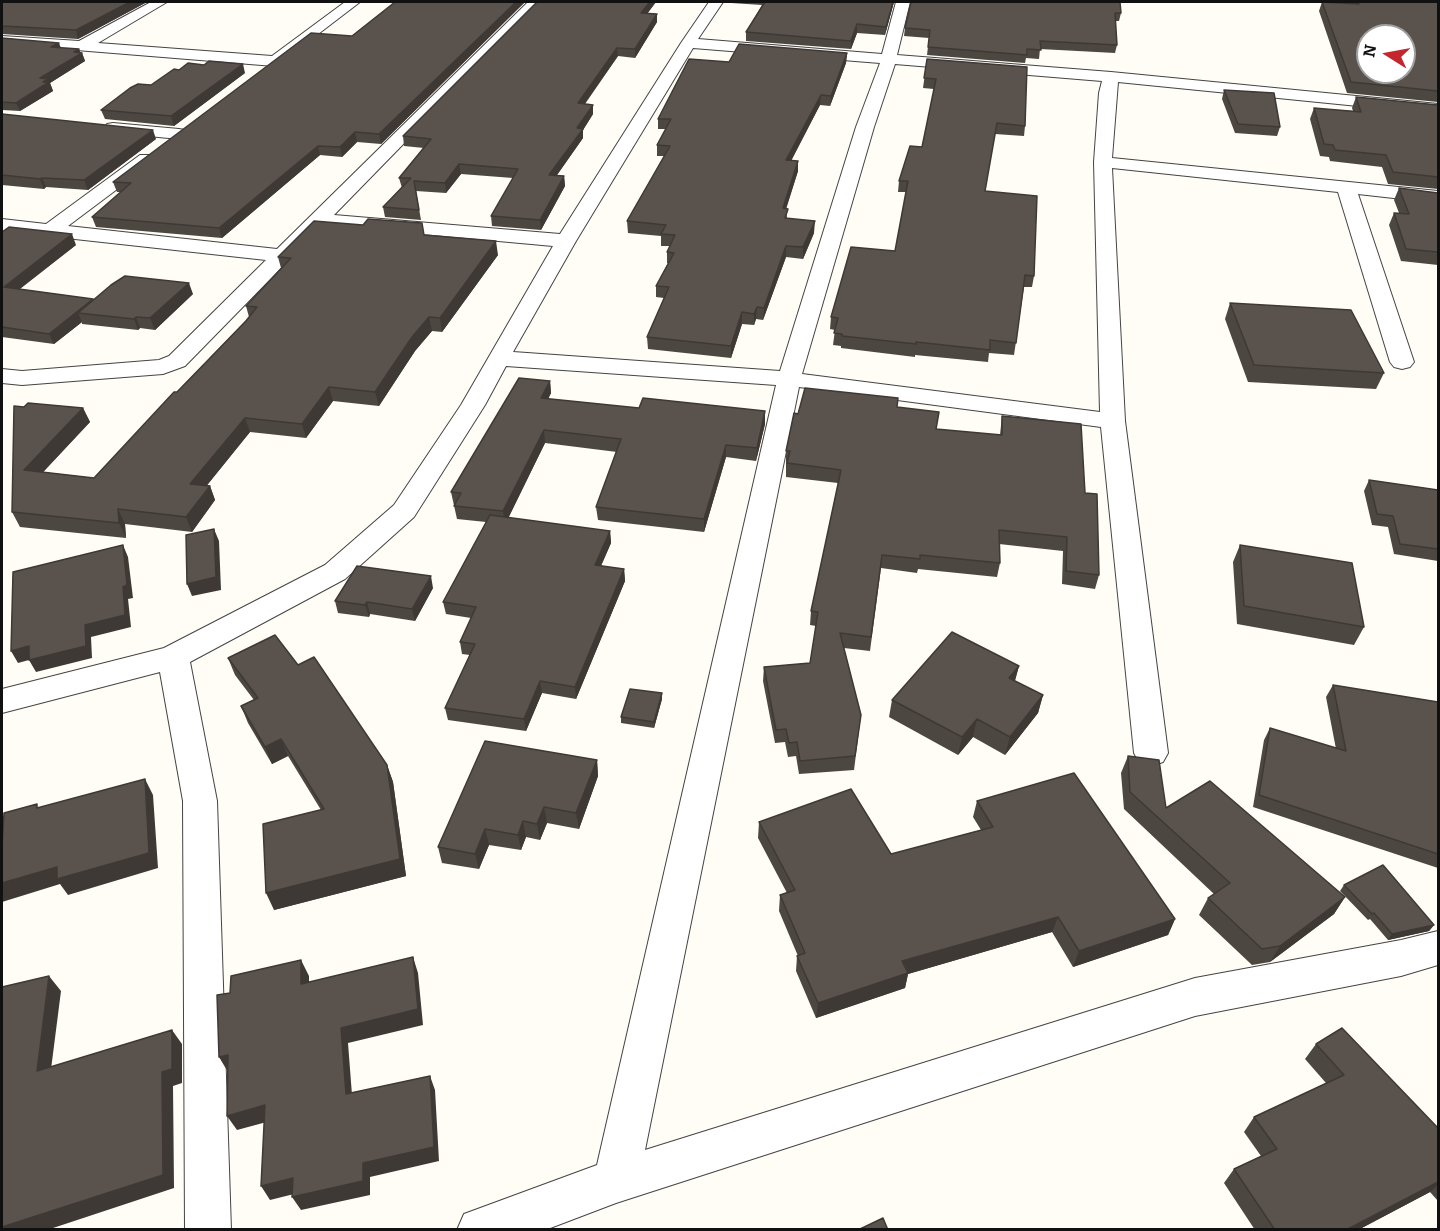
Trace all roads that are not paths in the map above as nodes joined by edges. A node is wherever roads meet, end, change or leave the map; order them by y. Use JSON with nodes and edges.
{"nodes":[{"id":1,"x":160,"y":2,"type":"edge"},
{"id":2,"x":353,"y":2,"type":"edge"},
{"id":3,"x":535,"y":2,"type":"edge"},
{"id":4,"x":716,"y":2,"type":"edge"},
{"id":5,"x":903,"y":2,"type":"edge"},
{"id":6,"x":2,"y":40,"type":"edge"},
{"id":7,"x":688,"y":43,"type":"junction"},
{"id":8,"x":84,"y":45,"type":"junction"},
{"id":9,"x":889,"y":58,"type":"junction"},
{"id":10,"x":274,"y":61,"type":"junction"},
{"id":11,"x":256,"y":75,"type":"edge"},
{"id":12,"x":1111,"y":77,"type":"junction"},
{"id":13,"x":1438,"y":109,"type":"edge"},
{"id":14,"x":196,"y":122,"type":"edge"},
{"id":15,"x":98,"y":126,"type":"edge"},
{"id":16,"x":179,"y":134,"type":"junction"},
{"id":17,"x":1103,"y":162,"type":"junction"},
{"id":18,"x":1346,"y":187,"type":"junction"},
{"id":19,"x":1438,"y":197,"type":"edge"},
{"id":20,"x":317,"y":219,"type":"junction"},
{"id":21,"x":2,"y":225,"type":"edge"},
{"id":22,"x":52,"y":229,"type":"junction"},
{"id":23,"x":566,"y":241,"type":"junction"},
{"id":24,"x":282,"y":256,"type":"junction"},
{"id":25,"x":498,"y":358,"type":"junction"},
{"id":26,"x":1402,"y":362,"type":"dead end"},
{"id":27,"x":12,"y":377,"type":"edge"},
{"id":28,"x":789,"y":379,"type":"junction"},
{"id":29,"x":2,"y":396,"type":"edge"},
{"id":30,"x":1113,"y":421,"type":"junction"},
{"id":31,"x":173,"y":657,"type":"junction"},
{"id":32,"x":2,"y":701,"type":"edge"},
{"id":33,"x":1151,"y":753,"type":"dead end"},
{"id":34,"x":1438,"y":948,"type":"edge"},
{"id":35,"x":616,"y":1181,"type":"junction"},
{"id":36,"x":208,"y":1230,"type":"edge"},
{"id":37,"x":480,"y":1230,"type":"edge"}],
"edges":[{"from":1,"to":8,"type":"street"},
{"from":2,"to":10,"type":"street"},
{"from":3,"to":20,"type":"street"},
{"from":4,"to":7,"type":"street"},
{"from":5,"to":9,"type":"street"},
{"from":6,"to":8,"type":"street"},
{"from":7,"to":9,"type":"street"},
{"from":7,"to":23,"type":"street"},
{"from":8,"to":10,"type":"street"},
{"from":9,"to":12,"type":"street"},
{"from":9,"to":28,"type":"street"},
{"from":10,"to":11,"type":"street"},
{"from":12,"to":13,"type":"street"},
{"from":12,"to":17,"type":"street"},
{"from":14,"to":16,"type":"street"},
{"from":15,"to":16,"type":"street"},
{"from":16,"to":22,"type":"street"},
{"from":17,"to":18,"type":"street"},
{"from":17,"to":30,"type":"street"},
{"from":18,"to":19,"type":"street"},
{"from":18,"to":26,"type":"street"},
{"from":20,"to":23,"type":"street"},
{"from":20,"to":24,"type":"street"},
{"from":21,"to":22,"type":"street"},
{"from":22,"to":24,"type":"street"},
{"from":23,"to":25,"type":"street"},
{"from":24,"to":27,"type":"street"},
{"from":25,"to":28,"type":"street"},
{"from":25,"to":31,"type":"street"},
{"from":27,"to":29,"type":"street"},
{"from":28,"to":30,"type":"street"},
{"from":28,"to":35,"type":"street"},
{"from":30,"to":33,"type":"street"},
{"from":31,"to":32,"type":"street"},
{"from":31,"to":36,"type":"street"},
{"from":34,"to":35,"type":"street"},
{"from":35,"to":37,"type":"street"}]}
